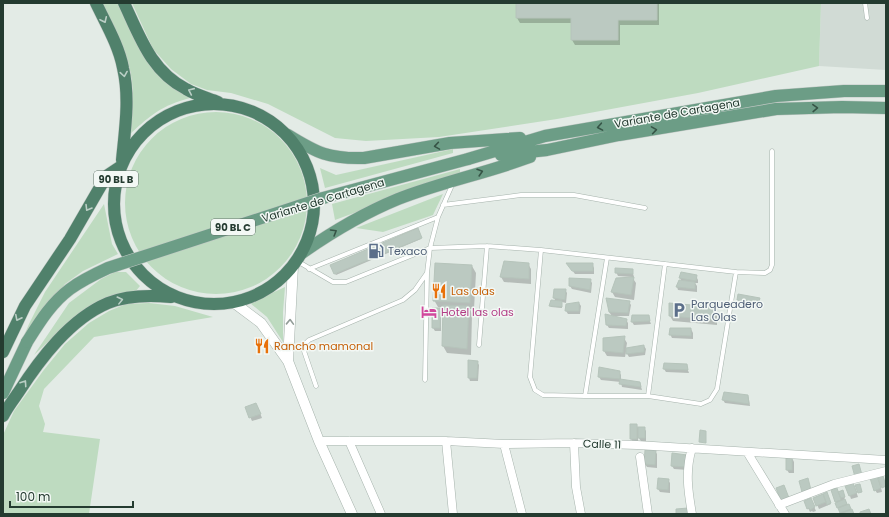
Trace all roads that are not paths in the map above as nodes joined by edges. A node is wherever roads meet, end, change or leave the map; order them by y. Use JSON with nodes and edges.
{"nodes":[{"id":1,"x":96,"y":3,"type":"edge"},
{"id":2,"x":124,"y":3,"type":"edge"},
{"id":3,"x":865,"y":3,"type":"edge"},
{"id":4,"x":867,"y":18,"type":"dead end"},
{"id":5,"x":886,"y":91,"type":"edge"},
{"id":6,"x":227,"y":105,"type":"junction"},
{"id":7,"x":886,"y":108,"type":"edge"},
{"id":8,"x":288,"y":135,"type":"junction"},
{"id":9,"x":545,"y":136,"type":"junction"},
{"id":10,"x":547,"y":150,"type":"junction"},
{"id":11,"x":772,"y":151,"type":"dead end"},
{"id":12,"x":470,"y":158,"type":"junction"},
{"id":13,"x":121,"y":164,"type":"junction"},
{"id":14,"x":454,"y":181,"type":"junction"},
{"id":15,"x":443,"y":205,"type":"junction"},
{"id":16,"x":645,"y":208,"type":"dead end"},
{"id":17,"x":438,"y":217,"type":"junction"},
{"id":18,"x":488,"y":246,"type":"junction"},
{"id":19,"x":430,"y":248,"type":"junction"},
{"id":20,"x":541,"y":250,"type":"junction"},
{"id":21,"x":607,"y":258,"type":"junction"},
{"id":22,"x":297,"y":260,"type":"junction"},
{"id":23,"x":666,"y":264,"type":"junction"},
{"id":24,"x":309,"y":269,"type":"junction"},
{"id":25,"x":736,"y":272,"type":"junction"},
{"id":26,"x":427,"y":273,"type":"junction"},
{"id":27,"x":178,"y":298,"type":"junction"},
{"id":28,"x":234,"y":302,"type":"junction"},
{"id":29,"x":479,"y":345,"type":"dead end"},
{"id":30,"x":3,"y":352,"type":"edge"},
{"id":31,"x":288,"y":361,"type":"junction"},
{"id":32,"x":425,"y":380,"type":"dead end"},
{"id":33,"x":316,"y":386,"type":"dead end"},
{"id":34,"x":3,"y":393,"type":"edge"},
{"id":35,"x":585,"y":396,"type":"junction"},
{"id":36,"x":648,"y":396,"type":"junction"},
{"id":37,"x":3,"y":416,"type":"edge"},
{"id":38,"x":319,"y":441,"type":"junction"},
{"id":39,"x":349,"y":441,"type":"junction"},
{"id":40,"x":446,"y":441,"type":"junction"},
{"id":41,"x":574,"y":443,"type":"junction"},
{"id":42,"x":504,"y":444,"type":"junction"},
{"id":43,"x":692,"y":448,"type":"junction"},
{"id":44,"x":747,"y":452,"type":"junction"},
{"id":45,"x":640,"y":457,"type":"dead end"},
{"id":46,"x":886,"y":460,"type":"edge"},
{"id":47,"x":886,"y":471,"type":"edge"},
{"id":48,"x":779,"y":505,"type":"junction"},
{"id":49,"x":352,"y":514,"type":"edge"},
{"id":50,"x":381,"y":514,"type":"edge"},
{"id":51,"x":452,"y":514,"type":"edge"},
{"id":52,"x":522,"y":514,"type":"edge"},
{"id":53,"x":581,"y":514,"type":"edge"},
{"id":54,"x":648,"y":514,"type":"edge"},
{"id":55,"x":692,"y":514,"type":"edge"},
{"id":56,"x":785,"y":514,"type":"edge"}],
"edges":[{"from":1,"to":13,"type":"highway","number":"90 BL B","one_way":true},
{"from":6,"to":2,"type":"highway","number":"90 BL B","one_way":true},
{"from":3,"to":4,"type":"lane"},
{"from":5,"to":9,"type":"main road","name":"Variante de Cartagena","one_way":true},
{"from":6,"to":8,"type":"highway","number":"90 BL B"},
{"from":6,"to":13,"type":"highway","number":"90 BL B"},
{"from":10,"to":7,"type":"main road","name":"Variante de Cartagena","one_way":true},
{"from":9,"to":8,"type":"main road","one_way":true},
{"from":8,"to":22,"type":"highway","number":"90 BL B"},
{"from":9,"to":12,"type":"main road","name":"Variante de Cartagena","number":"90 BL C"},
{"from":10,"to":12,"type":"main road","name":"Variante de Cartagena","number":"90 BL C"},
{"from":14,"to":10,"type":"main road","one_way":true},
{"from":11,"to":25,"type":"lane"},
{"from":12,"to":34,"type":"main road","name":"Variante de Cartagena","number":"90 BL C","bridge":true},
{"from":13,"to":27,"type":"highway","number":"90 BL B"},
{"from":13,"to":30,"type":"highway","one_way":true},
{"from":14,"to":15,"type":"lane"},
{"from":22,"to":14,"type":"main road","one_way":true},
{"from":15,"to":16,"type":"lane"},
{"from":15,"to":17,"type":"lane"},
{"from":17,"to":19,"type":"lane"},
{"from":17,"to":24,"type":"lane"},
{"from":18,"to":19,"type":"lane"},
{"from":18,"to":20,"type":"lane"},
{"from":18,"to":29,"type":"lane"},
{"from":19,"to":24,"type":"lane"},
{"from":19,"to":26,"type":"lane"},
{"from":20,"to":21,"type":"lane"},
{"from":20,"to":35,"type":"lane"},
{"from":21,"to":23,"type":"lane"},
{"from":21,"to":35,"type":"lane"},
{"from":22,"to":24,"type":"lane"},
{"from":22,"to":28,"type":"highway","number":"90 BL B"},
{"from":31,"to":22,"type":"street","one_way":true},
{"from":23,"to":25,"type":"lane"},
{"from":23,"to":36,"type":"lane"},
{"from":25,"to":36,"type":"lane"},
{"from":26,"to":32,"type":"lane"},
{"from":26,"to":33,"type":"lane"},
{"from":27,"to":28,"type":"highway","number":"90 BL B"},
{"from":37,"to":27,"type":"highway","one_way":true},
{"from":28,"to":31,"type":"street"},
{"from":31,"to":38,"type":"street"},
{"from":35,"to":36,"type":"lane"},
{"from":38,"to":39,"type":"street","name":"Calle 11"},
{"from":38,"to":49,"type":"street"},
{"from":39,"to":40,"type":"street","name":"Calle 11"},
{"from":39,"to":50,"type":"street"},
{"from":40,"to":42,"type":"street","name":"Calle 11"},
{"from":40,"to":51,"type":"street"},
{"from":41,"to":42,"type":"street","name":"Calle 11"},
{"from":41,"to":43,"type":"street","name":"Calle 11"},
{"from":41,"to":53,"type":"street"},
{"from":42,"to":52,"type":"street"},
{"from":43,"to":44,"type":"street","name":"Calle 11"},
{"from":43,"to":55,"type":"street"},
{"from":44,"to":46,"type":"street","name":"Calle 11"},
{"from":44,"to":48,"type":"street"},
{"from":45,"to":54,"type":"street"},
{"from":47,"to":48,"type":"street"},
{"from":48,"to":56,"type":"street"}]}
